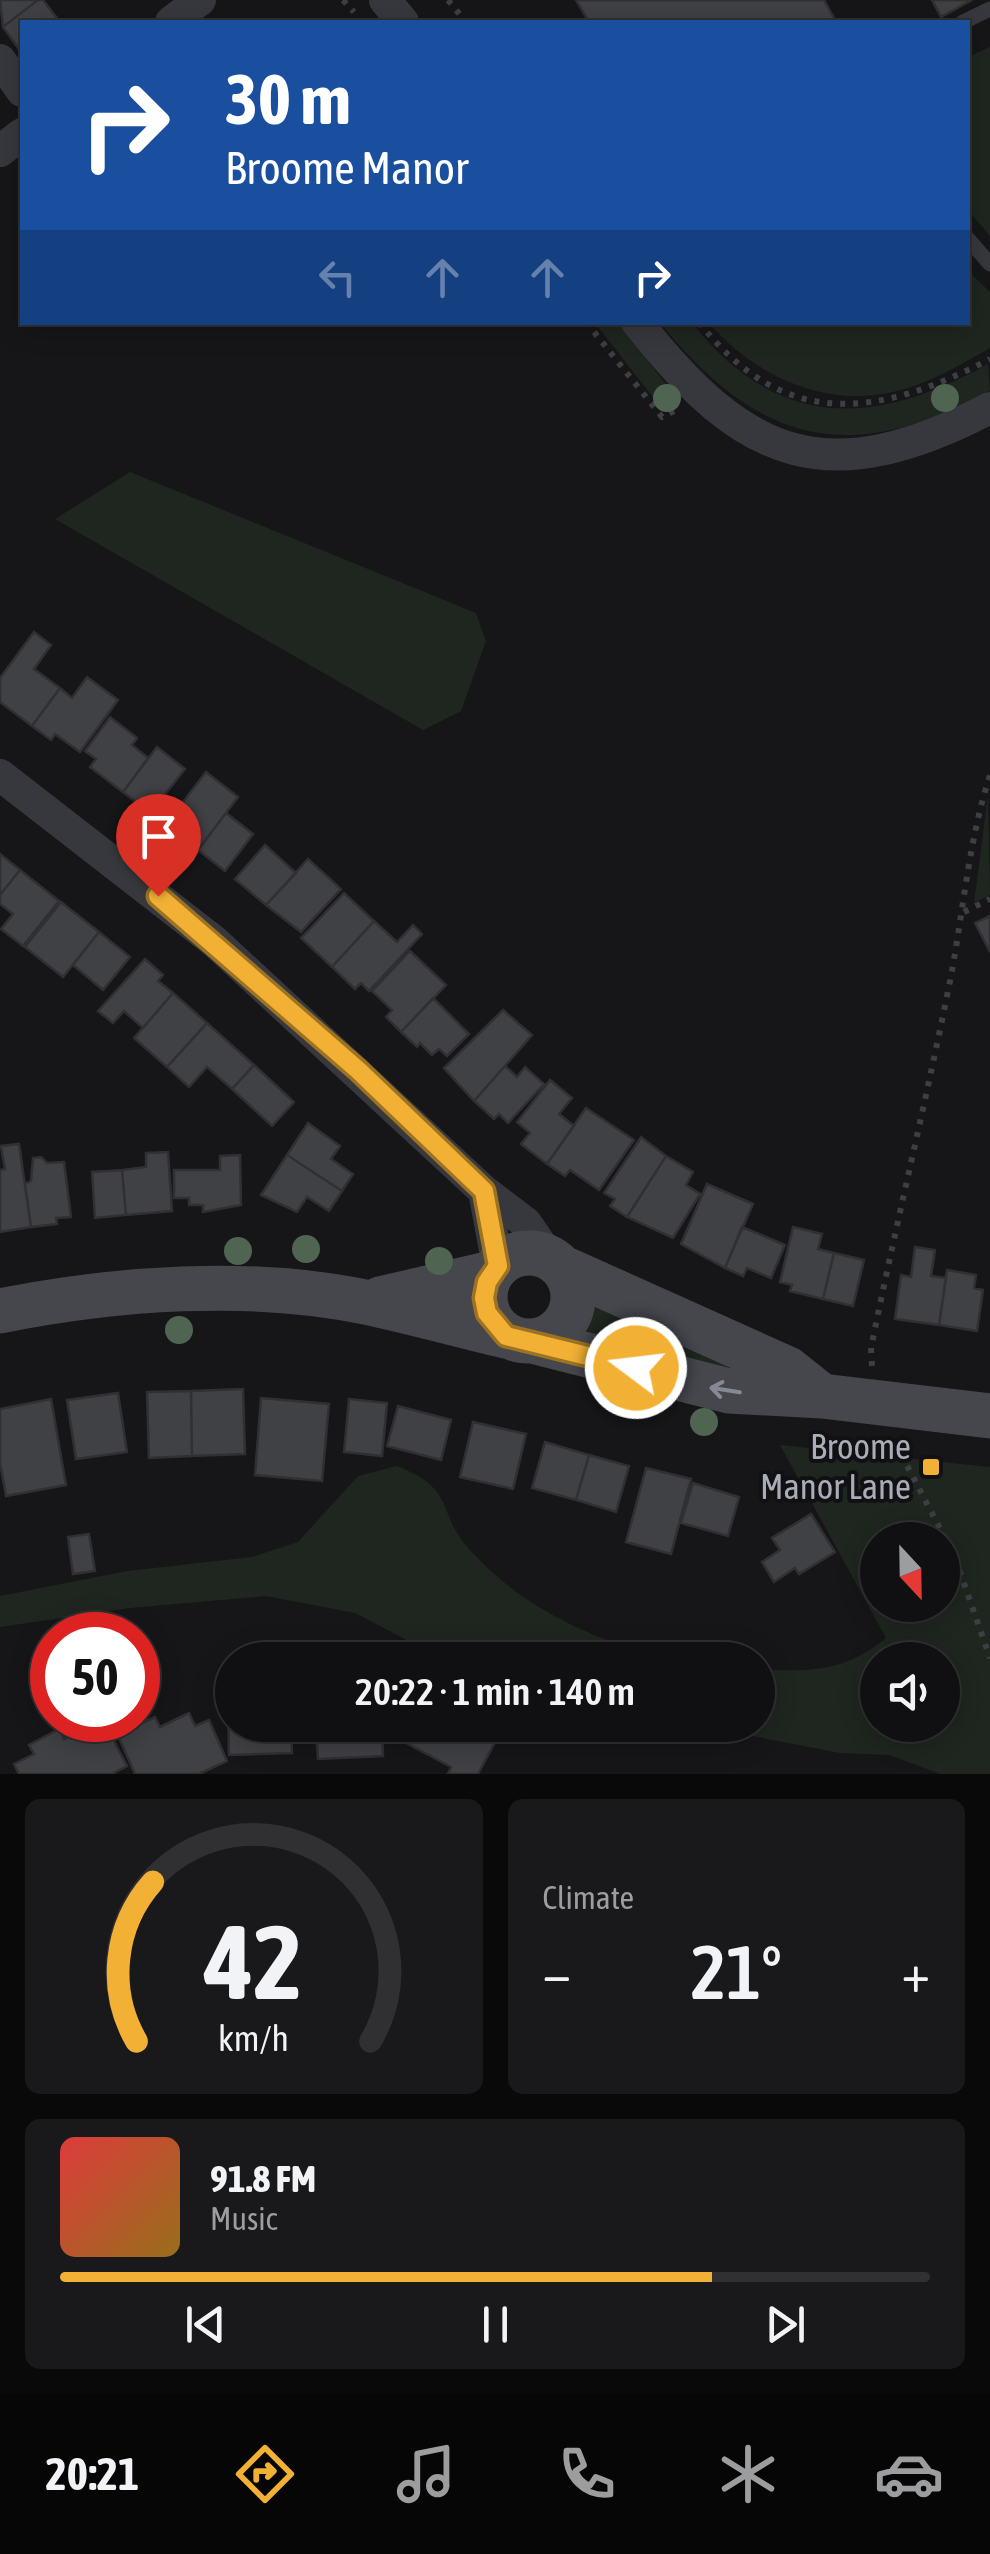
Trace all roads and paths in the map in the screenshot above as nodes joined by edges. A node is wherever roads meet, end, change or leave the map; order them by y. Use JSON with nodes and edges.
{"nodes":[{"id":1,"x":385,"y":0,"type":"edge"},
{"id":2,"x":448,"y":0,"type":"edge"},
{"id":3,"x":990,"y":9,"type":"edge"},
{"id":4,"x":401,"y":20,"type":"edge"},
{"id":5,"x":464,"y":20,"type":"edge"},
{"id":6,"x":966,"y":20,"type":"edge"},
{"id":7,"x":0,"y":60,"type":"edge"},
{"id":8,"x":20,"y":88,"type":"edge"},
{"id":9,"x":20,"y":136,"type":"edge"},
{"id":10,"x":0,"y":151,"type":"edge"},
{"id":11,"x":970,"y":241,"type":"edge"},
{"id":12,"x":990,"y":264,"type":"edge"},
{"id":13,"x":640,"y":325,"type":"edge"},
{"id":14,"x":701,"y":325,"type":"edge"},
{"id":15,"x":990,"y":359,"type":"edge"},
{"id":16,"x":990,"y":408,"type":"edge"},
{"id":17,"x":990,"y":775,"type":"edge"},
{"id":18,"x":0,"y":776,"type":"edge"},
{"id":19,"x":990,"y":900,"type":"edge"},
{"id":20,"x":963,"y":913,"type":"junction"},
{"id":21,"x":484,"y":1191,"type":"junction"},
{"id":22,"x":557,"y":1263,"type":"junction"},
{"id":23,"x":495,"y":1269,"type":"junction"},
{"id":24,"x":363,"y":1302,"type":"junction"},
{"id":25,"x":0,"y":1311,"type":"edge"},
{"id":26,"x":521,"y":1339,"type":"junction"},
{"id":27,"x":822,"y":1396,"type":"junction"},
{"id":28,"x":874,"y":1404,"type":"junction"},
{"id":29,"x":990,"y":1416,"type":"edge"},
{"id":30,"x":990,"y":1658,"type":"edge"}],
"edges":[{"from":1,"to":4,"type":"street"},
{"from":2,"to":5,"type":"path"},
{"from":3,"to":6,"type":"lane"},
{"from":7,"to":8,"type":"street"},
{"from":9,"to":10,"type":"street"},
{"from":11,"to":12,"type":"lane"},
{"from":13,"to":16,"type":"street"},
{"from":14,"to":15,"type":"path"},
{"from":17,"to":20,"type":"path"},
{"from":18,"to":21,"type":"street"},
{"from":19,"to":20,"type":"path"},
{"from":20,"to":28,"type":"path"},
{"from":21,"to":22,"type":"street"},
{"from":21,"to":23,"type":"street"},
{"from":22,"to":23,"type":"main road"},
{"from":22,"to":26,"type":"main road"},
{"from":22,"to":27,"type":"main road"},
{"from":23,"to":24,"type":"main road"},
{"from":23,"to":26,"type":"main road"},
{"from":24,"to":25,"type":"main road"},
{"from":24,"to":26,"type":"main road"},
{"from":27,"to":26,"type":"main road","one_way":true},
{"from":27,"to":28,"type":"main road"},
{"from":28,"to":29,"type":"main road"},
{"from":28,"to":30,"type":"path"}]}
